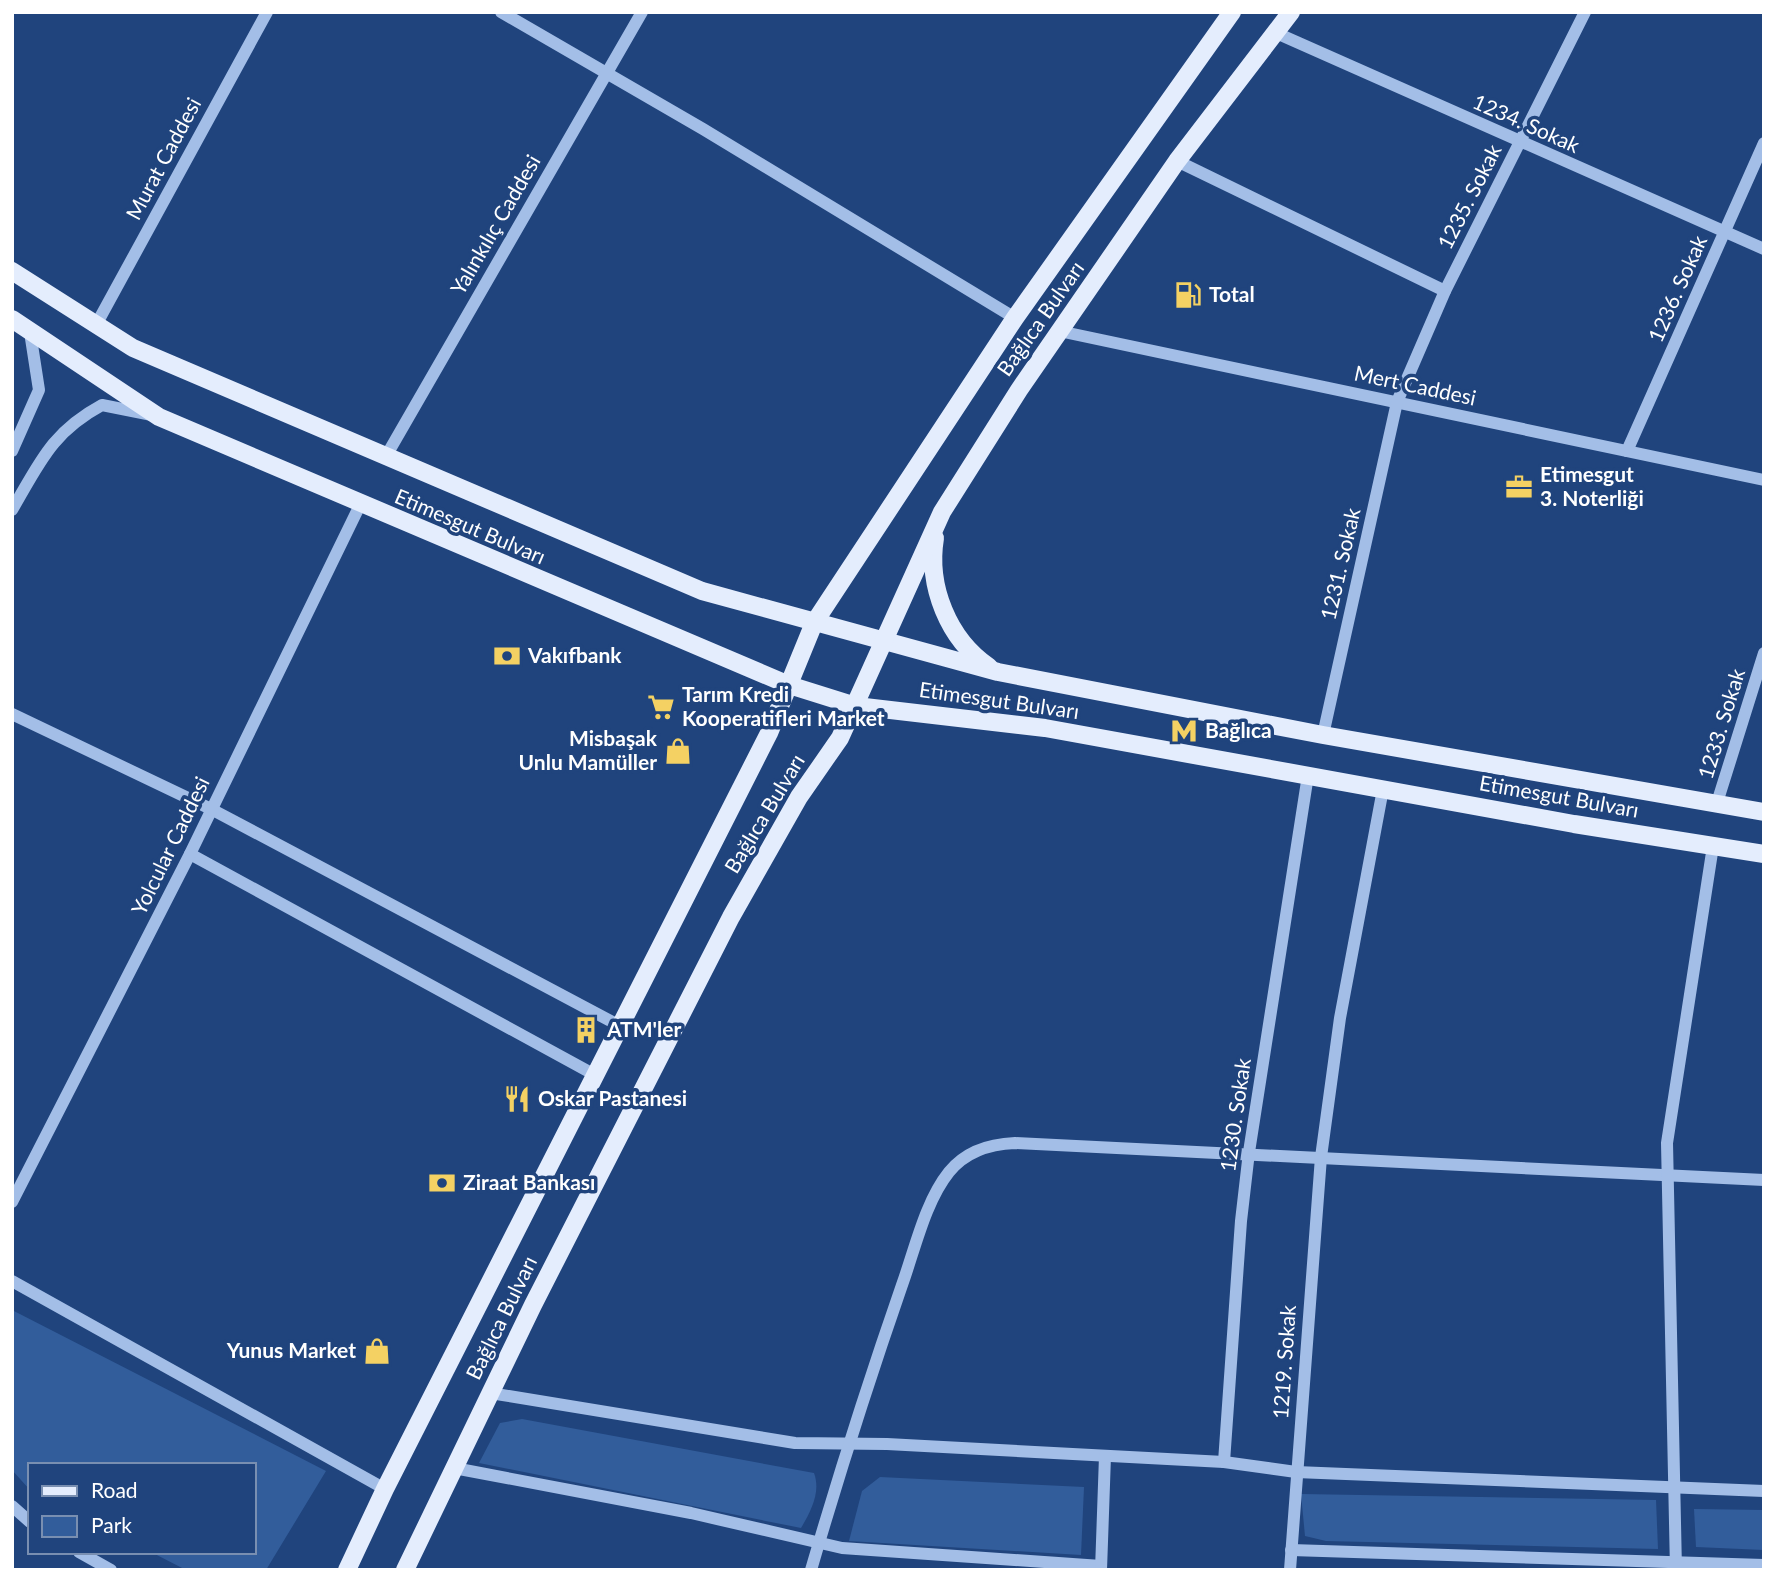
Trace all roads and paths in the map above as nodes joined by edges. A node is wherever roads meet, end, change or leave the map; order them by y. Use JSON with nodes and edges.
{"nodes":[{"id":1,"x":267,"y":12,"type":"edge"},
{"id":2,"x":501,"y":12,"type":"edge"},
{"id":3,"x":642,"y":12,"type":"edge"},
{"id":4,"x":1232,"y":12,"type":"edge"},
{"id":5,"x":1291,"y":12,"type":"edge"},
{"id":6,"x":1585,"y":12,"type":"edge"},
{"id":7,"x":1274,"y":32,"type":"junction"},
{"id":8,"x":606,"y":73,"type":"junction"},
{"id":9,"x":1519,"y":143,"type":"junction"},
{"id":10,"x":1764,"y":143,"type":"edge"},
{"id":11,"x":1177,"y":161,"type":"junction"},
{"id":12,"x":1724,"y":232,"type":"junction"},
{"id":13,"x":1764,"y":249,"type":"edge"},
{"id":14,"x":12,"y":271,"type":"edge"},
{"id":15,"x":1445,"y":291,"type":"junction"},
{"id":16,"x":1015,"y":318,"type":"junction"},
{"id":17,"x":12,"y":319,"type":"edge"},
{"id":18,"x":96,"y":325,"type":"junction"},
{"id":19,"x":1059,"y":331,"type":"junction"},
{"id":20,"x":30,"y":332,"type":"junction"},
{"id":21,"x":1397,"y":402,"type":"junction"},
{"id":22,"x":159,"y":417,"type":"junction"},
{"id":23,"x":12,"y":451,"type":"edge"},
{"id":24,"x":1627,"y":451,"type":"junction"},
{"id":25,"x":385,"y":458,"type":"junction"},
{"id":26,"x":1764,"y":480,"type":"edge"},
{"id":27,"x":360,"y":505,"type":"junction"},
{"id":28,"x":12,"y":510,"type":"edge"},
{"id":29,"x":942,"y":512,"type":"junction"},
{"id":30,"x":814,"y":623,"type":"junction"},
{"id":31,"x":886,"y":640,"type":"junction"},
{"id":32,"x":1764,"y":653,"type":"edge"},
{"id":33,"x":998,"y":672,"type":"junction"},
{"id":34,"x":789,"y":685,"type":"junction"},
{"id":35,"x":856,"y":706,"type":"junction"},
{"id":36,"x":12,"y":714,"type":"edge"},
{"id":37,"x":1323,"y":735,"type":"junction"},
{"id":38,"x":1308,"y":775,"type":"junction"},
{"id":39,"x":1383,"y":789,"type":"junction"},
{"id":40,"x":1716,"y":806,"type":"junction"},
{"id":41,"x":211,"y":809,"type":"junction"},
{"id":42,"x":1764,"y":812,"type":"edge"},
{"id":43,"x":1713,"y":846,"type":"junction"},
{"id":44,"x":191,"y":854,"type":"junction"},
{"id":45,"x":1764,"y":854,"type":"edge"},
{"id":46,"x":620,"y":1026,"type":"junction"},
{"id":47,"x":595,"y":1074,"type":"junction"},
{"id":48,"x":1250,"y":1152,"type":"junction"},
{"id":49,"x":1321,"y":1157,"type":"junction"},
{"id":50,"x":1665,"y":1175,"type":"junction"},
{"id":51,"x":1764,"y":1180,"type":"edge"},
{"id":52,"x":12,"y":1202,"type":"edge"},
{"id":53,"x":12,"y":1281,"type":"edge"},
{"id":54,"x":490,"y":1393,"type":"junction"},
{"id":55,"x":847,"y":1444,"type":"junction"},
{"id":56,"x":1105,"y":1456,"type":"junction"},
{"id":57,"x":1224,"y":1462,"type":"junction"},
{"id":58,"x":454,"y":1468,"type":"junction"},
{"id":59,"x":1296,"y":1472,"type":"junction"},
{"id":60,"x":385,"y":1489,"type":"junction"},
{"id":61,"x":1675,"y":1489,"type":"junction"},
{"id":62,"x":1764,"y":1491,"type":"edge"},
{"id":63,"x":12,"y":1506,"type":"edge"},
{"id":64,"x":28,"y":1520,"type":"edge"},
{"id":65,"x":819,"y":1543,"type":"junction"},
{"id":66,"x":1291,"y":1550,"type":"junction"},
{"id":67,"x":83,"y":1554,"type":"edge"},
{"id":68,"x":1764,"y":1565,"type":"edge"},
{"id":69,"x":1676,"y":1566,"type":"edge"},
{"id":70,"x":1101,"y":1568,"type":"edge"},
{"id":71,"x":111,"y":1570,"type":"edge"},
{"id":72,"x":347,"y":1570,"type":"edge"},
{"id":73,"x":405,"y":1570,"type":"edge"},
{"id":74,"x":811,"y":1570,"type":"edge"},
{"id":75,"x":1290,"y":1570,"type":"edge"}],
"edges":[{"from":1,"to":18,"type":"street","name":"Murat Caddesi"},
{"from":2,"to":8,"type":"street"},
{"from":3,"to":8,"type":"street","name":"Yalınkılıç Caddesi"},
{"from":4,"to":16,"type":"main road","name":"Bağlıca Bulvarı"},
{"from":5,"to":7,"type":"main road","name":"Bağlıca Bulvarı"},
{"from":6,"to":9,"type":"street","name":"1235. Sokak"},
{"from":7,"to":9,"type":"street","name":"1234. Sokak"},
{"from":7,"to":11,"type":"main road","name":"Bağlıca Bulvarı"},
{"from":8,"to":16,"type":"street"},
{"from":8,"to":25,"type":"street","name":"Yalınkılıç Caddesi"},
{"from":9,"to":12,"type":"street","name":"1234. Sokak"},
{"from":9,"to":15,"type":"street","name":"1235. Sokak"},
{"from":10,"to":12,"type":"street","name":"1236. Sokak"},
{"from":11,"to":15,"type":"street"},
{"from":11,"to":19,"type":"main road","name":"Bağlıca Bulvarı"},
{"from":12,"to":13,"type":"street","name":"1234. Sokak"},
{"from":12,"to":24,"type":"street","name":"1236. Sokak"},
{"from":14,"to":18,"type":"main road","name":"Etimesgut Bulvarı"},
{"from":15,"to":21,"type":"street","name":"1235. Sokak"},
{"from":16,"to":30,"type":"main road","name":"Bağlıca Bulvarı"},
{"from":17,"to":20,"type":"main road","name":"Etimesgut Bulvarı"},
{"from":18,"to":25,"type":"main road","name":"Etimesgut Bulvarı"},
{"from":19,"to":21,"type":"street","name":"Mert Caddesi"},
{"from":19,"to":29,"type":"main road","name":"Bağlıca Bulvarı"},
{"from":20,"to":22,"type":"main road","name":"Etimesgut Bulvarı"},
{"from":20,"to":23,"type":"street"},
{"from":21,"to":24,"type":"street","name":"Mert Caddesi"},
{"from":21,"to":37,"type":"street","name":"1231. Sokak"},
{"from":22,"to":27,"type":"main road","name":"Etimesgut Bulvarı"},
{"from":22,"to":28,"type":"street"},
{"from":24,"to":26,"type":"street","name":"Mert Caddesi"},
{"from":25,"to":30,"type":"main road","name":"Etimesgut Bulvarı"},
{"from":27,"to":34,"type":"main road","name":"Etimesgut Bulvarı"},
{"from":27,"to":41,"type":"street","name":"Yolcular Caddesi"},
{"from":29,"to":31,"type":"main road","name":"Bağlıca Bulvarı"},
{"from":29,"to":33,"type":"main road"},
{"from":30,"to":31,"type":"main road","name":"Etimesgut Bulvarı"},
{"from":30,"to":34,"type":"main road","name":"Bağlıca Bulvarı"},
{"from":31,"to":33,"type":"main road","name":"Etimesgut Bulvarı"},
{"from":31,"to":35,"type":"main road","name":"Bağlıca Bulvarı"},
{"from":32,"to":40,"type":"street","name":"1233. Sokak"},
{"from":33,"to":37,"type":"main road","name":"Etimesgut Bulvarı"},
{"from":34,"to":35,"type":"main road","name":"Etimesgut Bulvarı"},
{"from":34,"to":46,"type":"main road","name":"Bağlıca Bulvarı"},
{"from":35,"to":38,"type":"main road","name":"Etimesgut Bulvarı"},
{"from":35,"to":54,"type":"main road","name":"Bağlıca Bulvarı"},
{"from":36,"to":41,"type":"street"},
{"from":37,"to":40,"type":"main road","name":"Etimesgut Bulvarı"},
{"from":38,"to":39,"type":"main road","name":"Etimesgut Bulvarı"},
{"from":38,"to":48,"type":"street","name":"1230. Sokak"},
{"from":39,"to":43,"type":"main road","name":"Etimesgut Bulvarı"},
{"from":39,"to":49,"type":"street","name":"1219. Sokak"},
{"from":40,"to":42,"type":"main road","name":"Etimesgut Bulvarı"},
{"from":41,"to":44,"type":"street","name":"Yolcular Caddesi"},
{"from":41,"to":46,"type":"street"},
{"from":43,"to":45,"type":"main road","name":"Etimesgut Bulvarı"},
{"from":43,"to":50,"type":"street"},
{"from":44,"to":47,"type":"street"},
{"from":44,"to":52,"type":"street","name":"Yolcular Caddesi"},
{"from":46,"to":47,"type":"main road","name":"Bağlıca Bulvarı"},
{"from":47,"to":60,"type":"main road","name":"Bağlıca Bulvarı"},
{"from":48,"to":49,"type":"street"},
{"from":48,"to":55,"type":"street"},
{"from":48,"to":57,"type":"street","name":"1230. Sokak"},
{"from":49,"to":50,"type":"street"},
{"from":49,"to":59,"type":"street","name":"1219. Sokak"},
{"from":50,"to":51,"type":"street"},
{"from":50,"to":61,"type":"street"},
{"from":53,"to":60,"type":"street"},
{"from":54,"to":55,"type":"street"},
{"from":54,"to":58,"type":"main road","name":"Bağlıca Bulvarı"},
{"from":55,"to":56,"type":"street"},
{"from":55,"to":65,"type":"street"},
{"from":56,"to":57,"type":"street"},
{"from":56,"to":70,"type":"street"},
{"from":57,"to":59,"type":"street"},
{"from":58,"to":65,"type":"street"},
{"from":58,"to":73,"type":"main road","name":"Bağlıca Bulvarı"},
{"from":59,"to":61,"type":"street"},
{"from":59,"to":66,"type":"street","name":"1219. Sokak"},
{"from":60,"to":72,"type":"main road","name":"Bağlıca Bulvarı"},
{"from":61,"to":62,"type":"street"},
{"from":61,"to":69,"type":"street"},
{"from":63,"to":64,"type":"street"},
{"from":65,"to":70,"type":"street"},
{"from":65,"to":74,"type":"street"},
{"from":66,"to":69,"type":"street"},
{"from":66,"to":75,"type":"street","name":"1219. Sokak"},
{"from":67,"to":71,"type":"street"},
{"from":68,"to":69,"type":"street"}]}
